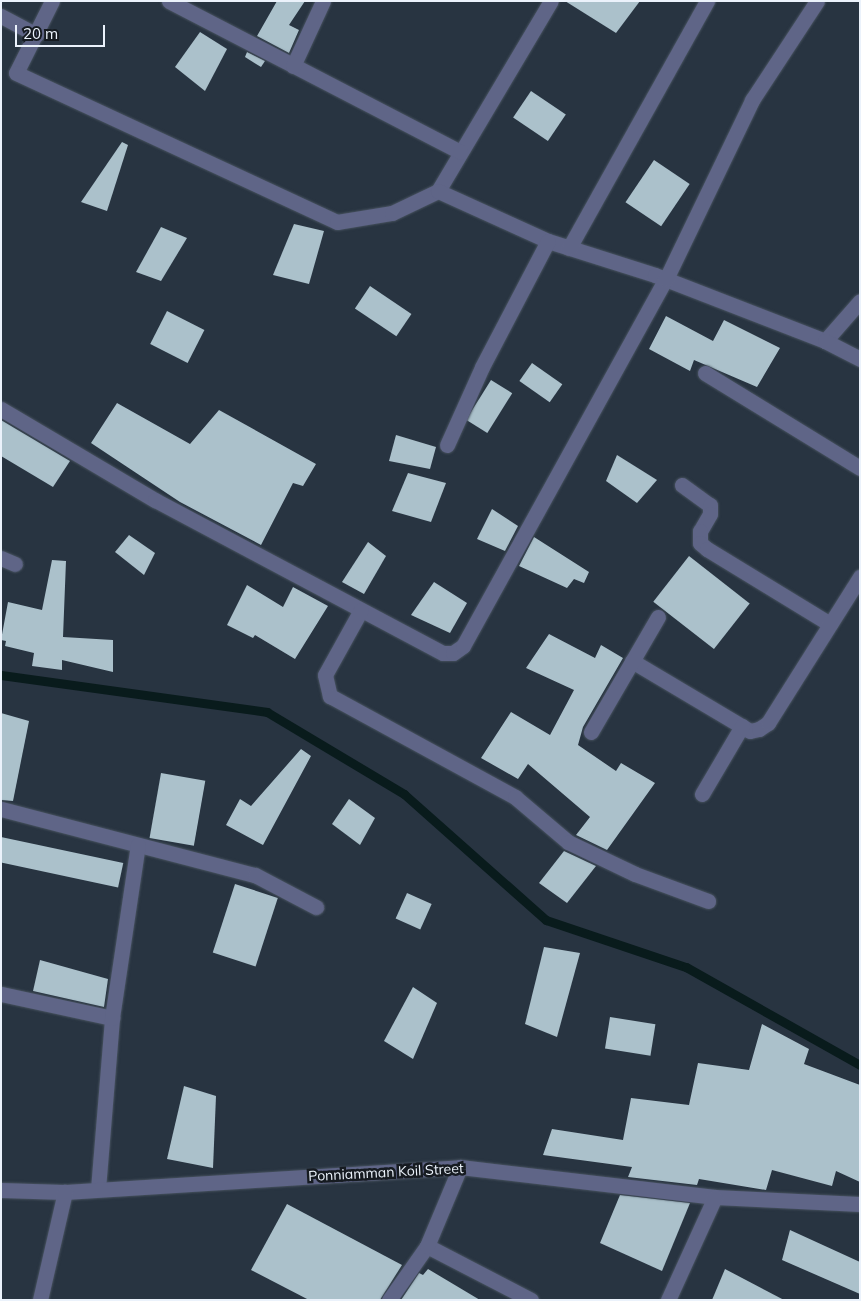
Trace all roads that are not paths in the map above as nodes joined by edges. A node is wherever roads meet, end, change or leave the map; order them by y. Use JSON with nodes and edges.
{"nodes":[{"id":1,"x":52,"y":1,"type":"edge"},
{"id":2,"x":169,"y":1,"type":"edge"},
{"id":3,"x":323,"y":1,"type":"edge"},
{"id":4,"x":551,"y":1,"type":"edge"},
{"id":5,"x":707,"y":1,"type":"edge"},
{"id":6,"x":817,"y":1,"type":"edge"},
{"id":7,"x":1,"y":16,"type":"edge"},
{"id":8,"x":36,"y":35,"type":"junction"},
{"id":9,"x":293,"y":66,"type":"junction"},
{"id":10,"x":460,"y":152,"type":"junction"},
{"id":11,"x":438,"y":191,"type":"junction"},
{"id":12,"x":548,"y":241,"type":"junction"},
{"id":13,"x":569,"y":248,"type":"junction"},
{"id":14,"x":666,"y":279,"type":"junction"},
{"id":15,"x":860,"y":301,"type":"edge"},
{"id":16,"x":825,"y":341,"type":"junction"},
{"id":17,"x":860,"y":359,"type":"edge"},
{"id":18,"x":705,"y":374,"type":"dead end"},
{"id":19,"x":1,"y":409,"type":"edge"},
{"id":20,"x":448,"y":445,"type":"dead end"},
{"id":21,"x":860,"y":468,"type":"edge"},
{"id":22,"x":682,"y":485,"type":"dead end"},
{"id":23,"x":860,"y":577,"type":"edge"},
{"id":24,"x":361,"y":610,"type":"junction"},
{"id":25,"x":658,"y":616,"type":"dead end"},
{"id":26,"x":830,"y":624,"type":"junction"},
{"id":27,"x":632,"y":661,"type":"junction"},
{"id":28,"x":742,"y":726,"type":"junction"},
{"id":29,"x":591,"y":732,"type":"dead end"},
{"id":30,"x":702,"y":794,"type":"dead end"},
{"id":31,"x":1,"y":809,"type":"edge"},
{"id":32,"x":138,"y":844,"type":"junction"},
{"id":33,"x":708,"y":901,"type":"dead end"},
{"id":34,"x":316,"y":907,"type":"dead end"},
{"id":35,"x":1,"y":994,"type":"edge"},
{"id":36,"x":112,"y":1018,"type":"junction"},
{"id":37,"x":460,"y":1167,"type":"junction"},
{"id":38,"x":98,"y":1189,"type":"junction"},
{"id":39,"x":1,"y":1190,"type":"edge"},
{"id":40,"x":66,"y":1192,"type":"junction"},
{"id":41,"x":715,"y":1197,"type":"junction"},
{"id":42,"x":860,"y":1204,"type":"edge"},
{"id":43,"x":426,"y":1246,"type":"junction"},
{"id":44,"x":40,"y":1300,"type":"edge"},
{"id":45,"x":389,"y":1300,"type":"edge"},
{"id":46,"x":531,"y":1300,"type":"edge"},
{"id":47,"x":668,"y":1300,"type":"edge"}],
"edges":[{"from":1,"to":8,"type":"street"},
{"from":2,"to":9,"type":"street"},
{"from":3,"to":9,"type":"street"},
{"from":4,"to":10,"type":"street"},
{"from":5,"to":13,"type":"street"},
{"from":6,"to":14,"type":"street"},
{"from":7,"to":8,"type":"street"},
{"from":8,"to":11,"type":"street"},
{"from":9,"to":10,"type":"street"},
{"from":10,"to":11,"type":"street"},
{"from":11,"to":12,"type":"street"},
{"from":12,"to":13,"type":"street"},
{"from":12,"to":20,"type":"street"},
{"from":13,"to":14,"type":"street"},
{"from":14,"to":16,"type":"street"},
{"from":14,"to":24,"type":"street"},
{"from":15,"to":16,"type":"street"},
{"from":16,"to":17,"type":"street"},
{"from":18,"to":21,"type":"street"},
{"from":19,"to":24,"type":"street"},
{"from":22,"to":26,"type":"street"},
{"from":23,"to":26,"type":"street"},
{"from":24,"to":33,"type":"street"},
{"from":25,"to":27,"type":"street"},
{"from":26,"to":28,"type":"street"},
{"from":27,"to":28,"type":"street"},
{"from":27,"to":29,"type":"street"},
{"from":28,"to":30,"type":"street"},
{"from":31,"to":32,"type":"street"},
{"from":32,"to":34,"type":"street"},
{"from":32,"to":36,"type":"street"},
{"from":35,"to":36,"type":"street"},
{"from":36,"to":38,"type":"street"},
{"from":37,"to":38,"type":"street","name":"Ponniamman Koil Street"},
{"from":37,"to":41,"type":"street","name":"Ponniamman Koil Street"},
{"from":37,"to":43,"type":"street"},
{"from":38,"to":40,"type":"street","name":"Ponniamman Koil Street"},
{"from":39,"to":40,"type":"street","name":"Ponniamman Koil Street"},
{"from":40,"to":44,"type":"street"},
{"from":41,"to":42,"type":"street","name":"Ponniamman Koil Street"},
{"from":41,"to":47,"type":"street"},
{"from":43,"to":45,"type":"street"},
{"from":43,"to":46,"type":"street"}]}
